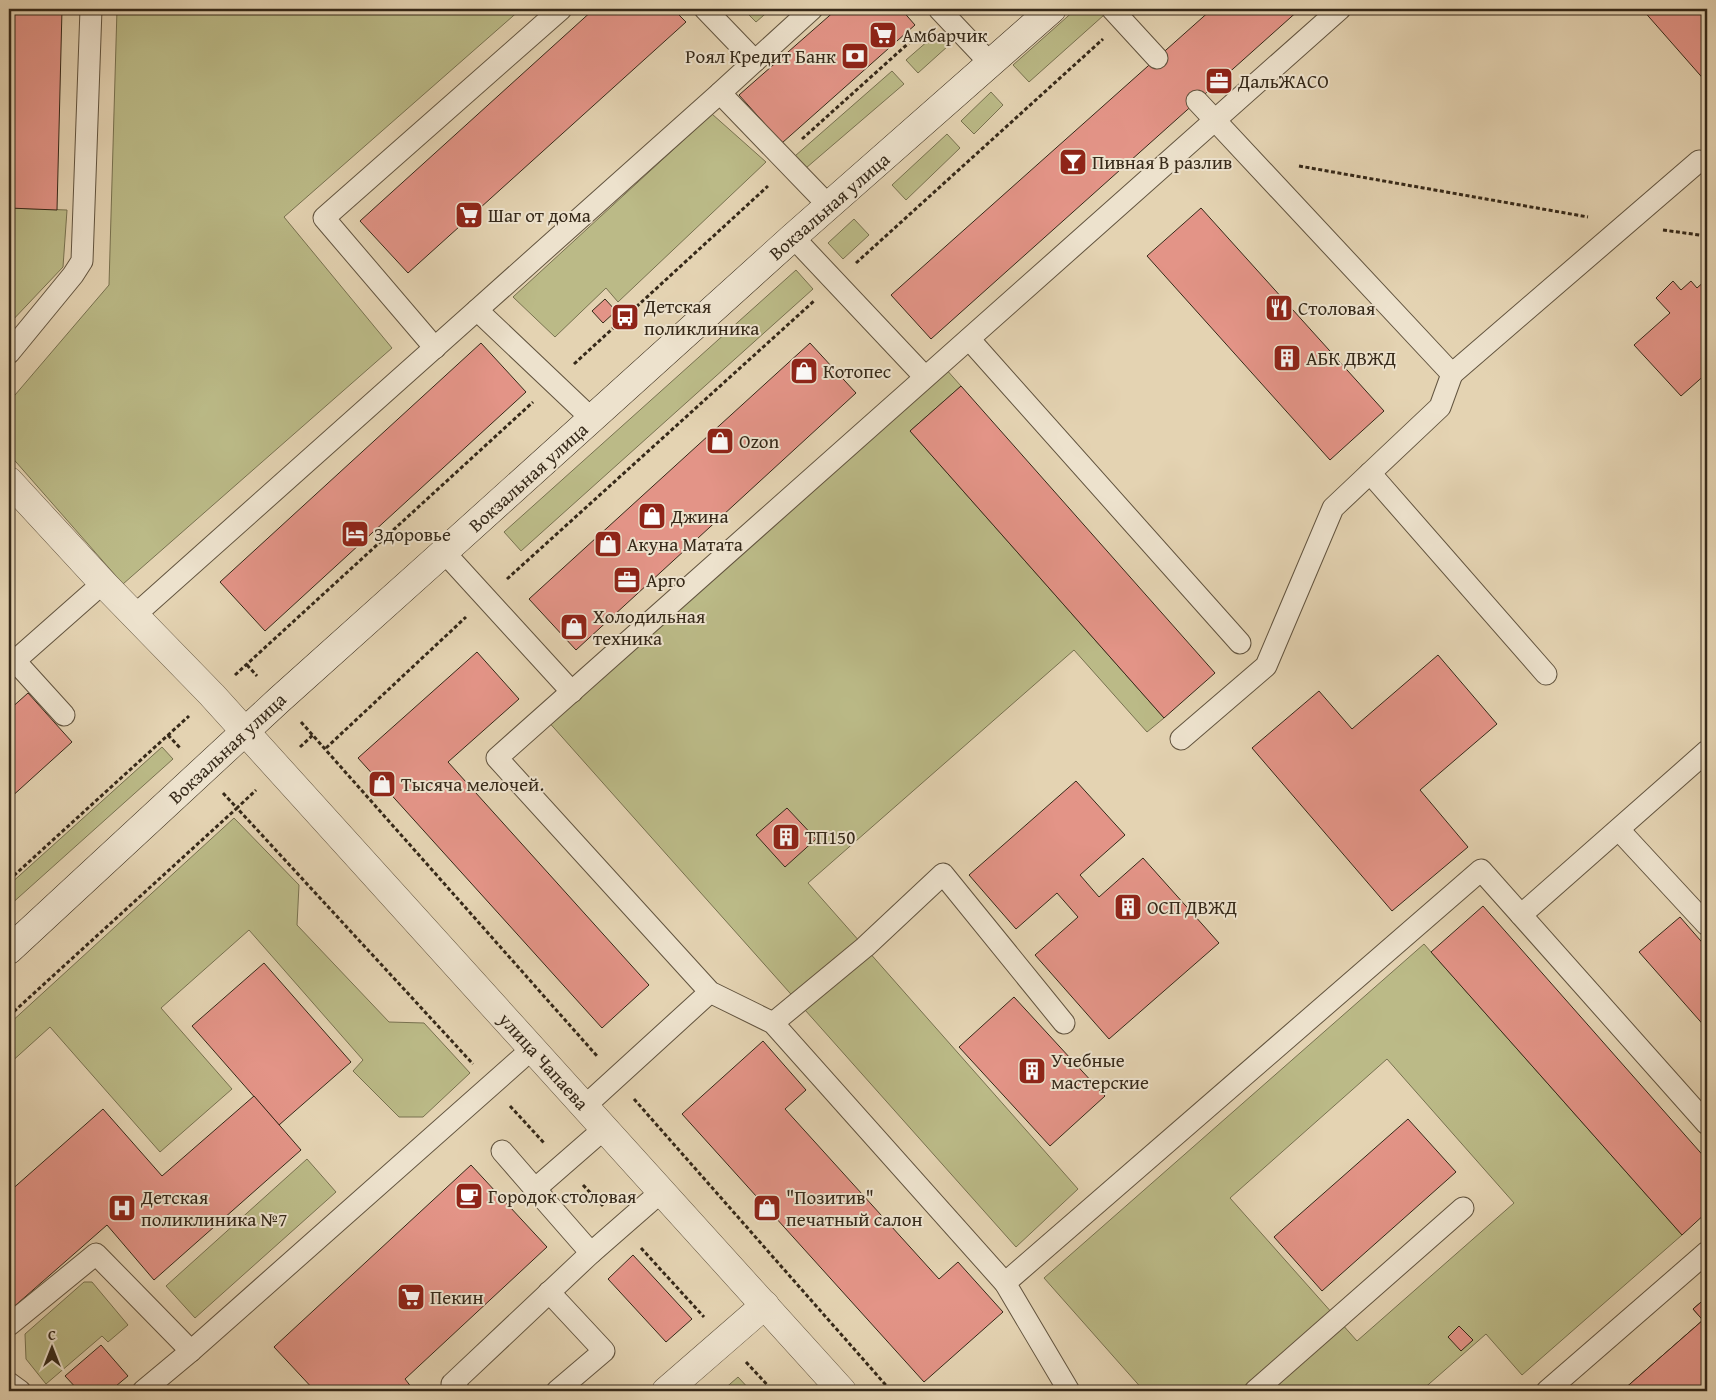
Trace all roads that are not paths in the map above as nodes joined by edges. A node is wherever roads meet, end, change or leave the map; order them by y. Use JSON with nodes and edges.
{"nodes":[{"id":1,"x":91,"y":9,"type":"edge"},
{"id":2,"x":561,"y":9,"type":"edge"},
{"id":3,"x":705,"y":9,"type":"edge"},
{"id":4,"x":812,"y":9,"type":"edge"},
{"id":5,"x":1052,"y":9,"type":"edge"},
{"id":6,"x":1340,"y":9,"type":"edge"},
{"id":7,"x":941,"y":11,"type":"edge"},
{"id":8,"x":1118,"y":15,"type":"edge"},
{"id":9,"x":1157,"y":58,"type":"dead end"},
{"id":10,"x":755,"y":61,"type":"junction"},
{"id":11,"x":990,"y":63,"type":"junction"},
{"id":12,"x":720,"y":94,"type":"junction"},
{"id":13,"x":1197,"y":101,"type":"dead end"},
{"id":14,"x":1215,"y":120,"type":"junction"},
{"id":15,"x":1699,"y":160,"type":"dead end"},
{"id":16,"x":828,"y":206,"type":"junction"},
{"id":17,"x":793,"y":237,"type":"junction"},
{"id":18,"x":477,"y":310,"type":"junction"},
{"id":19,"x":969,"y":338,"type":"junction"},
{"id":20,"x":435,"y":348,"type":"junction"},
{"id":21,"x":9,"y":353,"type":"edge"},
{"id":22,"x":1452,"y":374,"type":"junction"},
{"id":23,"x":925,"y":377,"type":"junction"},
{"id":24,"x":592,"y":419,"type":"junction"},
{"id":25,"x":1370,"y":473,"type":"junction"},
{"id":26,"x":9,"y":480,"type":"edge"},
{"id":27,"x":444,"y":552,"type":"junction"},
{"id":28,"x":103,"y":583,"type":"junction"},
{"id":29,"x":135,"y":615,"type":"junction"},
{"id":30,"x":1240,"y":643,"type":"dead end"},
{"id":31,"x":12,"y":663,"type":"edge"},
{"id":32,"x":1546,"y":674,"type":"dead end"},
{"id":33,"x":572,"y":692,"type":"junction"},
{"id":34,"x":64,"y":715,"type":"dead end"},
{"id":35,"x":244,"y":732,"type":"junction"},
{"id":36,"x":1181,"y":739,"type":"dead end"},
{"id":37,"x":1707,"y":751,"type":"edge"},
{"id":38,"x":1618,"y":830,"type":"junction"},
{"id":39,"x":1521,"y":915,"type":"junction"},
{"id":40,"x":1707,"y":925,"type":"edge"},
{"id":41,"x":9,"y":950,"type":"edge"},
{"id":42,"x":710,"y":992,"type":"junction"},
{"id":43,"x":773,"y":1023,"type":"junction"},
{"id":44,"x":1064,"y":1023,"type":"dead end"},
{"id":45,"x":533,"y":1048,"type":"junction"},
{"id":46,"x":585,"y":1106,"type":"junction"},
{"id":47,"x":1707,"y":1124,"type":"edge"},
{"id":48,"x":605,"y":1128,"type":"junction"},
{"id":49,"x":502,"y":1151,"type":"dead end"},
{"id":50,"x":535,"y":1189,"type":"junction"},
{"id":51,"x":662,"y":1191,"type":"junction"},
{"id":52,"x":1464,"y":1208,"type":"dead end"},
{"id":53,"x":1707,"y":1252,"type":"edge"},
{"id":54,"x":591,"y":1253,"type":"junction"},
{"id":55,"x":1005,"y":1283,"type":"junction"},
{"id":56,"x":549,"y":1292,"type":"junction"},
{"id":57,"x":765,"y":1305,"type":"junction"},
{"id":58,"x":9,"y":1325,"type":"edge"},
{"id":59,"x":191,"y":1351,"type":"junction"},
{"id":60,"x":9,"y":1383,"type":"edge"},
{"id":61,"x":20,"y":1391,"type":"edge"},
{"id":62,"x":143,"y":1391,"type":"edge"},
{"id":63,"x":459,"y":1391,"type":"edge"},
{"id":64,"x":557,"y":1391,"type":"edge"},
{"id":65,"x":666,"y":1391,"type":"edge"},
{"id":66,"x":842,"y":1391,"type":"edge"},
{"id":67,"x":1069,"y":1391,"type":"edge"},
{"id":68,"x":1255,"y":1391,"type":"edge"},
{"id":69,"x":1547,"y":1391,"type":"edge"}],
"edges":[{"from":1,"to":21,"type":"lane"},
{"from":2,"to":20,"type":"lane"},
{"from":3,"to":10,"type":"lane"},
{"from":4,"to":10,"type":"lane"},
{"from":5,"to":11,"type":"main road","name":"Вокзальная улица"},
{"from":6,"to":14,"type":"lane"},
{"from":7,"to":11,"type":"lane"},
{"from":8,"to":9,"type":"lane"},
{"from":10,"to":12,"type":"lane"},
{"from":11,"to":16,"type":"main road","name":"Вокзальная улица"},
{"from":12,"to":16,"type":"lane"},
{"from":12,"to":18,"type":"lane"},
{"from":13,"to":14,"type":"lane"},
{"from":14,"to":19,"type":"lane"},
{"from":14,"to":22,"type":"lane"},
{"from":15,"to":22,"type":"lane"},
{"from":16,"to":17,"type":"main road","name":"Вокзальная улица"},
{"from":17,"to":23,"type":"lane"},
{"from":17,"to":24,"type":"main road","name":"Вокзальная улица"},
{"from":18,"to":20,"type":"lane"},
{"from":18,"to":24,"type":"lane"},
{"from":19,"to":23,"type":"lane"},
{"from":19,"to":30,"type":"lane"},
{"from":20,"to":29,"type":"lane"},
{"from":22,"to":25,"type":"lane"},
{"from":23,"to":33,"type":"lane"},
{"from":24,"to":27,"type":"main road","name":"Вокзальная улица"},
{"from":25,"to":32,"type":"lane"},
{"from":25,"to":36,"type":"lane"},
{"from":26,"to":28,"type":"main road","name":"улица Чапаева"},
{"from":27,"to":33,"type":"lane"},
{"from":27,"to":35,"type":"main road","name":"Вокзальная улица"},
{"from":28,"to":29,"type":"main road","name":"улица Чапаева"},
{"from":28,"to":31,"type":"lane"},
{"from":29,"to":35,"type":"main road","name":"улица Чапаева"},
{"from":31,"to":34,"type":"lane"},
{"from":33,"to":42,"type":"lane"},
{"from":35,"to":41,"type":"main road","name":"Вокзальная улица"},
{"from":35,"to":45,"type":"main road","name":"улица Чапаева"},
{"from":37,"to":38,"type":"lane"},
{"from":38,"to":39,"type":"lane"},
{"from":38,"to":40,"type":"lane"},
{"from":39,"to":47,"type":"lane"},
{"from":39,"to":55,"type":"lane"},
{"from":42,"to":43,"type":"lane"},
{"from":42,"to":46,"type":"lane"},
{"from":43,"to":44,"type":"lane"},
{"from":43,"to":55,"type":"lane"},
{"from":45,"to":46,"type":"main road","name":"улица Чапаева"},
{"from":45,"to":59,"type":"lane"},
{"from":46,"to":48,"type":"main road","name":"улица Чапаева"},
{"from":48,"to":50,"type":"lane"},
{"from":48,"to":51,"type":"main road","name":"улица Чапаева"},
{"from":49,"to":50,"type":"lane"},
{"from":50,"to":54,"type":"lane"},
{"from":51,"to":54,"type":"lane"},
{"from":51,"to":57,"type":"main road","name":"улица Чапаева"},
{"from":52,"to":68,"type":"lane"},
{"from":53,"to":69,"type":"lane"},
{"from":54,"to":56,"type":"lane"},
{"from":55,"to":67,"type":"lane"},
{"from":56,"to":63,"type":"lane"},
{"from":56,"to":64,"type":"lane"},
{"from":57,"to":65,"type":"main road"},
{"from":57,"to":66,"type":"main road","name":"улица Чапаева"},
{"from":58,"to":59,"type":"lane"},
{"from":59,"to":62,"type":"lane"},
{"from":60,"to":61,"type":"lane"}]}
